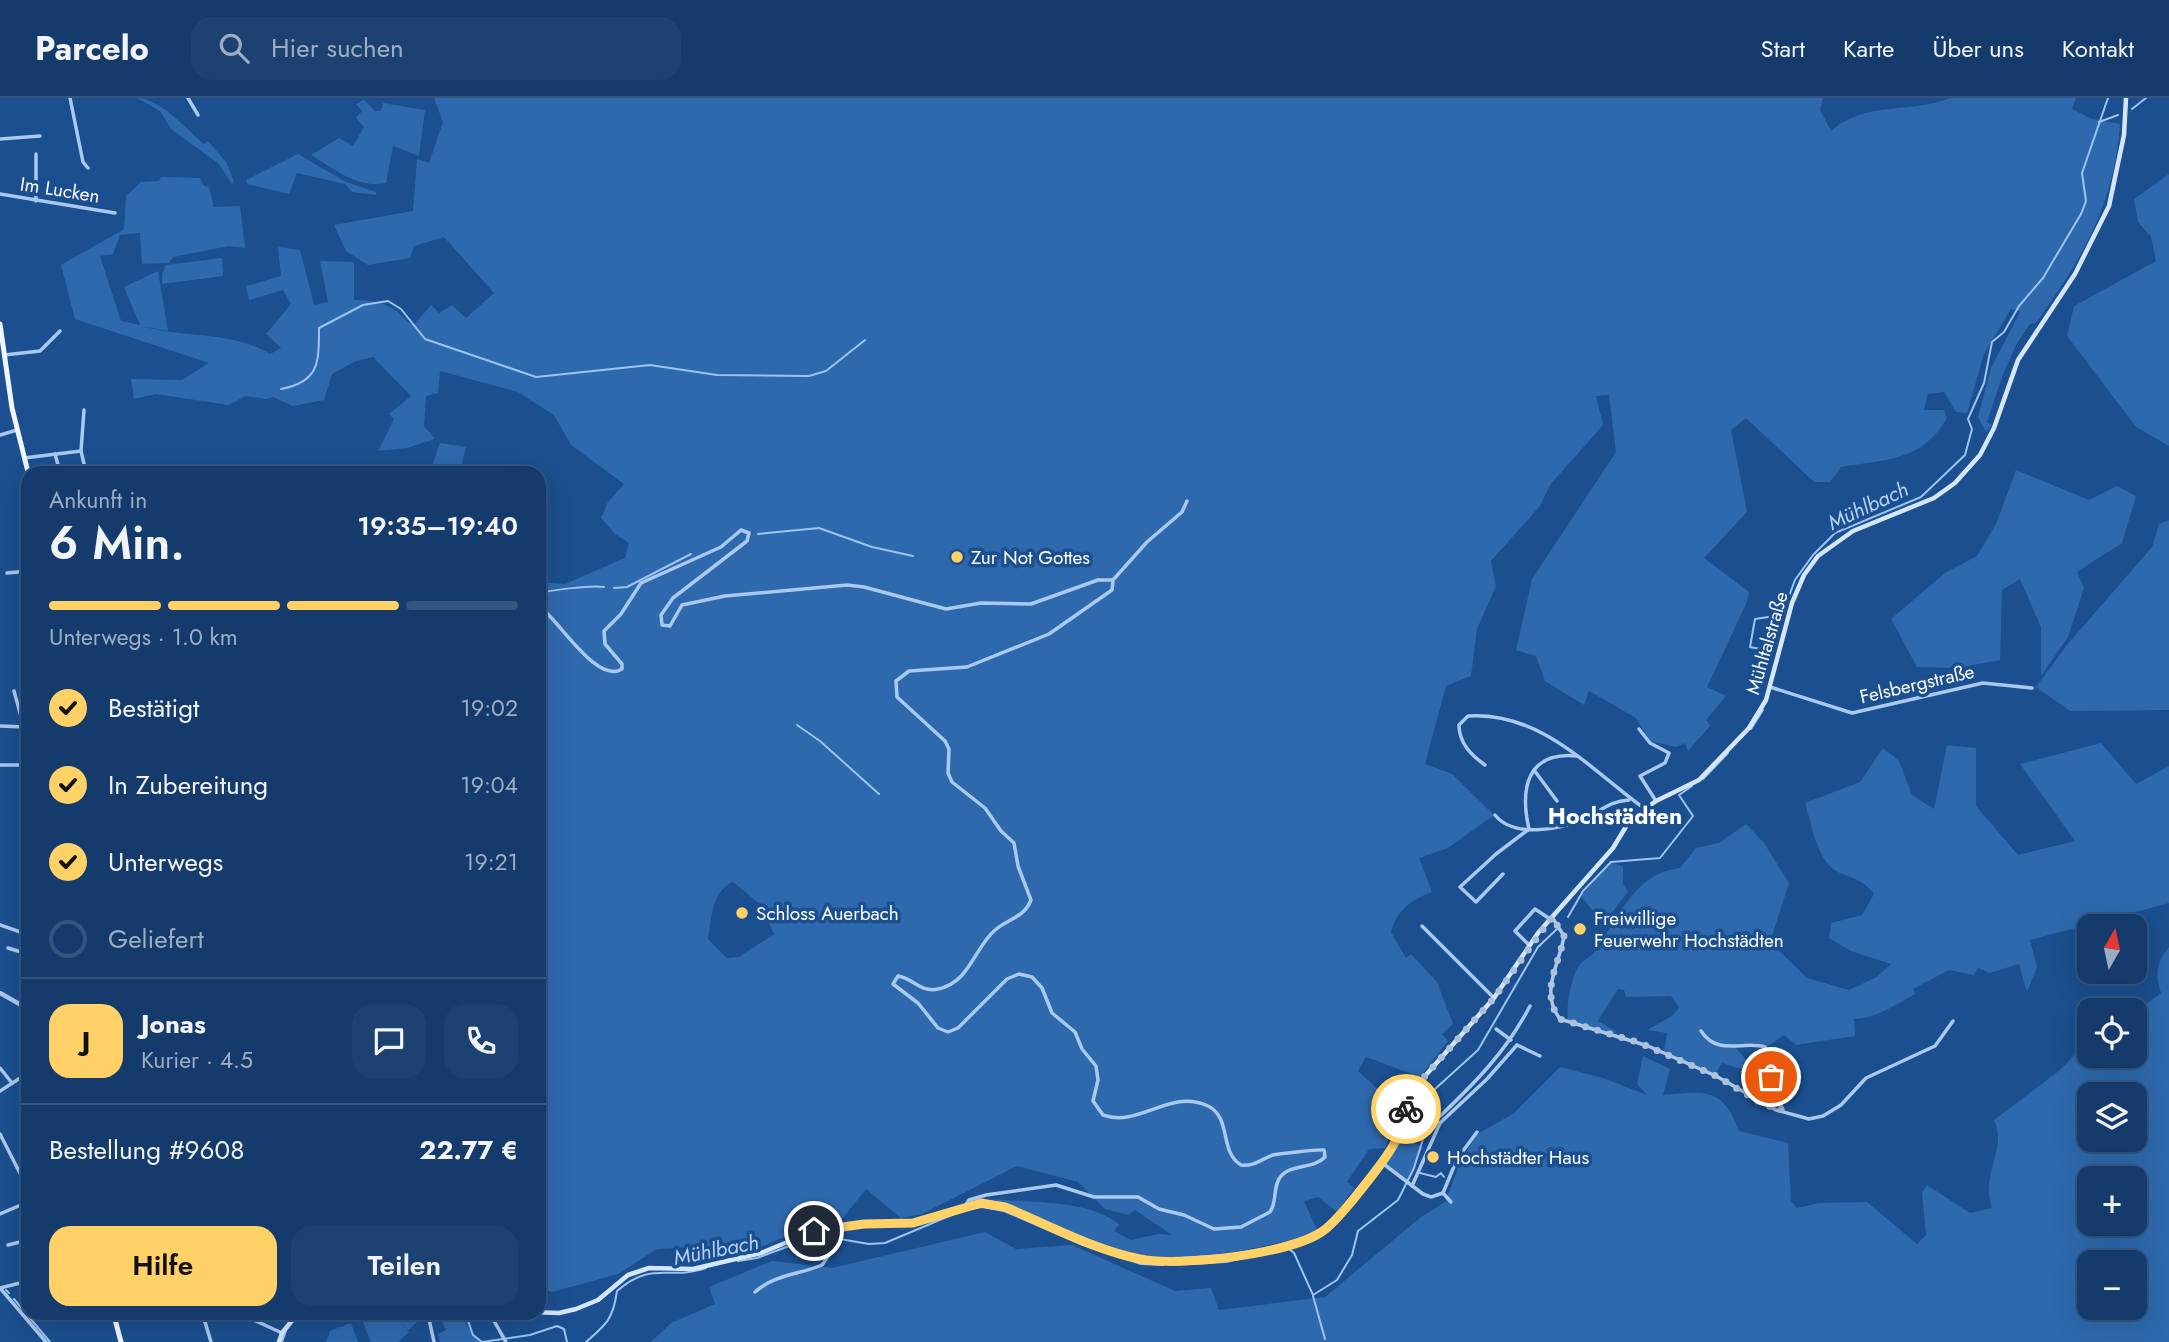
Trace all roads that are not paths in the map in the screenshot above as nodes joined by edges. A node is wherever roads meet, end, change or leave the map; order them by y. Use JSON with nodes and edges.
{"nodes":[{"id":1,"x":70,"y":98,"type":"edge"},
{"id":2,"x":188,"y":98,"type":"edge"},
{"id":3,"x":2126,"y":98,"type":"edge"},
{"id":4,"x":198,"y":114,"type":"dead end"},
{"id":5,"x":40,"y":136,"type":"dead end"},
{"id":6,"x":0,"y":139,"type":"edge"},
{"id":7,"x":36,"y":154,"type":"dead end"},
{"id":8,"x":88,"y":168,"type":"dead end"},
{"id":9,"x":0,"y":194,"type":"edge"},
{"id":10,"x":36,"y":201,"type":"junction"},
{"id":11,"x":115,"y":213,"type":"dead end"},
{"id":12,"x":0,"y":324,"type":"edge"},
{"id":13,"x":60,"y":331,"type":"dead end"},
{"id":14,"x":4,"y":355,"type":"junction"},
{"id":15,"x":84,"y":410,"type":"dead end"},
{"id":16,"x":17,"y":430,"type":"junction"},
{"id":17,"x":0,"y":435,"type":"edge"},
{"id":18,"x":82,"y":450,"type":"junction"},
{"id":19,"x":55,"y":454,"type":"junction"},
{"id":20,"x":24,"y":458,"type":"junction"},
{"id":21,"x":26,"y":466,"type":"edge"},
{"id":22,"x":58,"y":466,"type":"edge"},
{"id":23,"x":85,"y":466,"type":"edge"},
{"id":24,"x":1187,"y":501,"type":"dead end"},
{"id":25,"x":21,"y":572,"type":"edge"},
{"id":26,"x":8,"y":573,"type":"dead end"},
{"id":27,"x":1114,"y":580,"type":"junction"},
{"id":28,"x":546,"y":612,"type":"edge"},
{"id":29,"x":1770,"y":687,"type":"junction"},
{"id":30,"x":2032,"y":688,"type":"dead end"},
{"id":31,"x":14,"y":691,"type":"dead end"},
{"id":32,"x":21,"y":714,"type":"edge"},
{"id":33,"x":0,"y":726,"type":"edge"},
{"id":34,"x":21,"y":727,"type":"edge"},
{"id":35,"x":1639,"y":729,"type":"dead end"},
{"id":36,"x":1562,"y":746,"type":"junction"},
{"id":37,"x":1560,"y":756,"type":"junction"},
{"id":38,"x":1579,"y":756,"type":"junction"},
{"id":39,"x":0,"y":765,"type":"edge"},
{"id":40,"x":21,"y":765,"type":"edge"},
{"id":41,"x":1485,"y":765,"type":"dead end"},
{"id":42,"x":1534,"y":770,"type":"junction"},
{"id":43,"x":1629,"y":800,"type":"junction"},
{"id":44,"x":1557,"y":801,"type":"dead end"},
{"id":45,"x":1656,"y":801,"type":"junction"},
{"id":46,"x":1644,"y":809,"type":"junction"},
{"id":47,"x":1495,"y":815,"type":"dead end"},
{"id":48,"x":1530,"y":829,"type":"junction"},
{"id":49,"x":1503,"y":874,"type":"dead end"},
{"id":50,"x":1551,"y":918,"type":"junction"},
{"id":51,"x":0,"y":925,"type":"edge"},
{"id":52,"x":1422,"y":926,"type":"dead end"},
{"id":53,"x":21,"y":932,"type":"edge"},
{"id":54,"x":1529,"y":946,"type":"junction"},
{"id":55,"x":8,"y":947,"type":"dead end"},
{"id":56,"x":21,"y":952,"type":"edge"},
{"id":57,"x":0,"y":993,"type":"edge"},
{"id":58,"x":1494,"y":998,"type":"junction"},
{"id":59,"x":21,"y":1005,"type":"edge"},
{"id":60,"x":1530,"y":1006,"type":"dead end"},
{"id":61,"x":1953,"y":1021,"type":"dead end"},
{"id":62,"x":1496,"y":1028,"type":"dead end"},
{"id":63,"x":1701,"y":1031,"type":"dead end"},
{"id":64,"x":1512,"y":1040,"type":"junction"},
{"id":65,"x":1517,"y":1045,"type":"junction"},
{"id":66,"x":1540,"y":1056,"type":"dead end"},
{"id":67,"x":0,"y":1069,"type":"edge"},
{"id":68,"x":1483,"y":1075,"type":"junction"},
{"id":69,"x":21,"y":1077,"type":"edge"},
{"id":70,"x":1488,"y":1079,"type":"junction"},
{"id":71,"x":12,"y":1083,"type":"junction"},
{"id":72,"x":0,"y":1091,"type":"edge"},
{"id":73,"x":1408,"y":1104,"type":"junction"},
{"id":74,"x":1776,"y":1110,"type":"junction"},
{"id":75,"x":1438,"y":1121,"type":"junction"},
{"id":76,"x":1477,"y":1132,"type":"dead end"},
{"id":77,"x":0,"y":1134,"type":"edge"},
{"id":78,"x":1381,"y":1162,"type":"junction"},
{"id":79,"x":21,"y":1175,"type":"edge"},
{"id":80,"x":1408,"y":1183,"type":"junction"},
{"id":81,"x":1443,"y":1193,"type":"junction"},
{"id":82,"x":1451,"y":1202,"type":"dead end"},
{"id":83,"x":21,"y":1205,"type":"edge"},
{"id":84,"x":965,"y":1206,"type":"junction"},
{"id":85,"x":0,"y":1214,"type":"edge"},
{"id":86,"x":832,"y":1228,"type":"junction"},
{"id":87,"x":21,"y":1242,"type":"edge"},
{"id":88,"x":8,"y":1245,"type":"dead end"},
{"id":89,"x":21,"y":1283,"type":"edge"},
{"id":90,"x":0,"y":1288,"type":"edge"},
{"id":91,"x":755,"y":1292,"type":"dead end"},
{"id":92,"x":21,"y":1313,"type":"edge"},
{"id":93,"x":546,"y":1313,"type":"edge"},
{"id":94,"x":27,"y":1320,"type":"edge"},
{"id":95,"x":116,"y":1320,"type":"edge"},
{"id":96,"x":204,"y":1320,"type":"edge"},
{"id":97,"x":254,"y":1320,"type":"edge"},
{"id":98,"x":293,"y":1320,"type":"edge"},
{"id":99,"x":429,"y":1320,"type":"edge"},
{"id":100,"x":493,"y":1320,"type":"edge"},
{"id":101,"x":282,"y":1333,"type":"junction"},
{"id":102,"x":504,"y":1340,"type":"edge"},
{"id":103,"x":46,"y":1342,"type":"edge"},
{"id":104,"x":121,"y":1342,"type":"edge"},
{"id":105,"x":211,"y":1342,"type":"edge"},
{"id":106,"x":279,"y":1342,"type":"edge"},
{"id":107,"x":434,"y":1342,"type":"edge"}],
"edges":[{"from":1,"to":8,"type":"street"},
{"from":2,"to":4,"type":"street"},
{"from":3,"to":29,"type":"main road","name":"Mühltalstraße"},
{"from":5,"to":6,"type":"street"},
{"from":7,"to":10,"type":"street"},
{"from":9,"to":10,"type":"street","name":"Im Lucken"},
{"from":10,"to":11,"type":"street","name":"Im Lucken"},
{"from":12,"to":14,"type":"main road"},
{"from":13,"to":14,"type":"street"},
{"from":14,"to":16,"type":"main road"},
{"from":15,"to":18,"type":"street"},
{"from":16,"to":17,"type":"street"},
{"from":16,"to":20,"type":"main road"},
{"from":18,"to":19,"type":"street"},
{"from":18,"to":23,"type":"street"},
{"from":19,"to":20,"type":"street"},
{"from":19,"to":22,"type":"street"},
{"from":20,"to":21,"type":"main road"},
{"from":24,"to":27,"type":"street"},
{"from":25,"to":26,"type":"street"},
{"from":27,"to":28,"type":"street"},
{"from":27,"to":84,"type":"street"},
{"from":29,"to":30,"type":"street","name":"Felsbergstraße"},
{"from":29,"to":45,"type":"main road","name":"Mühltalstraße"},
{"from":31,"to":32,"type":"street"},
{"from":33,"to":34,"type":"street"},
{"from":35,"to":45,"type":"street"},
{"from":36,"to":37,"type":"street"},
{"from":36,"to":38,"type":"street"},
{"from":36,"to":41,"type":"street"},
{"from":37,"to":38,"type":"street"},
{"from":37,"to":42,"type":"street"},
{"from":38,"to":43,"type":"street"},
{"from":39,"to":40,"type":"street"},
{"from":42,"to":44,"type":"street"},
{"from":42,"to":48,"type":"street"},
{"from":43,"to":46,"type":"street"},
{"from":43,"to":48,"type":"street"},
{"from":45,"to":46,"type":"main road","name":"Mühltalstraße"},
{"from":46,"to":50,"type":"main road","name":"Mühltalstraße"},
{"from":47,"to":48,"type":"street"},
{"from":48,"to":49,"type":"street"},
{"from":50,"to":54,"type":"main road","name":"Mühltalstraße"},
{"from":50,"to":54,"type":"street"},
{"from":50,"to":74,"type":"street"},
{"from":51,"to":53,"type":"street"},
{"from":52,"to":58,"type":"street"},
{"from":54,"to":58,"type":"main road","name":"Mühltalstraße"},
{"from":55,"to":56,"type":"street"},
{"from":57,"to":59,"type":"street"},
{"from":58,"to":73,"type":"main road","name":"Mühltalstraße"},
{"from":60,"to":64,"type":"street"},
{"from":61,"to":74,"type":"street"},
{"from":62,"to":64,"type":"street"},
{"from":63,"to":74,"type":"street"},
{"from":64,"to":65,"type":"street"},
{"from":64,"to":68,"type":"street"},
{"from":65,"to":66,"type":"street"},
{"from":65,"to":70,"type":"street"},
{"from":67,"to":71,"type":"street"},
{"from":68,"to":70,"type":"street"},
{"from":68,"to":75,"type":"street"},
{"from":69,"to":71,"type":"street"},
{"from":70,"to":75,"type":"street"},
{"from":71,"to":72,"type":"street"},
{"from":73,"to":75,"type":"street"},
{"from":73,"to":78,"type":"main road","name":"Mühltalstraße"},
{"from":75,"to":80,"type":"street"},
{"from":76,"to":81,"type":"street"},
{"from":77,"to":79,"type":"street"},
{"from":78,"to":80,"type":"street"},
{"from":78,"to":84,"type":"main road","name":"Mühltalstraße"},
{"from":80,"to":81,"type":"street"},
{"from":81,"to":82,"type":"street"},
{"from":83,"to":85,"type":"street"},
{"from":84,"to":86,"type":"main road","name":"Mühltalstraße"},
{"from":86,"to":91,"type":"street"},
{"from":86,"to":93,"type":"main road","name":"Mühltalstraße"},
{"from":87,"to":88,"type":"street"},
{"from":89,"to":90,"type":"street"},
{"from":90,"to":92,"type":"street"},
{"from":94,"to":103,"type":"street"},
{"from":95,"to":104,"type":"main road"},
{"from":96,"to":105,"type":"street"},
{"from":97,"to":101,"type":"street"},
{"from":98,"to":101,"type":"main road"},
{"from":99,"to":107,"type":"street"},
{"from":100,"to":102,"type":"street"},
{"from":101,"to":106,"type":"main road"}]}
